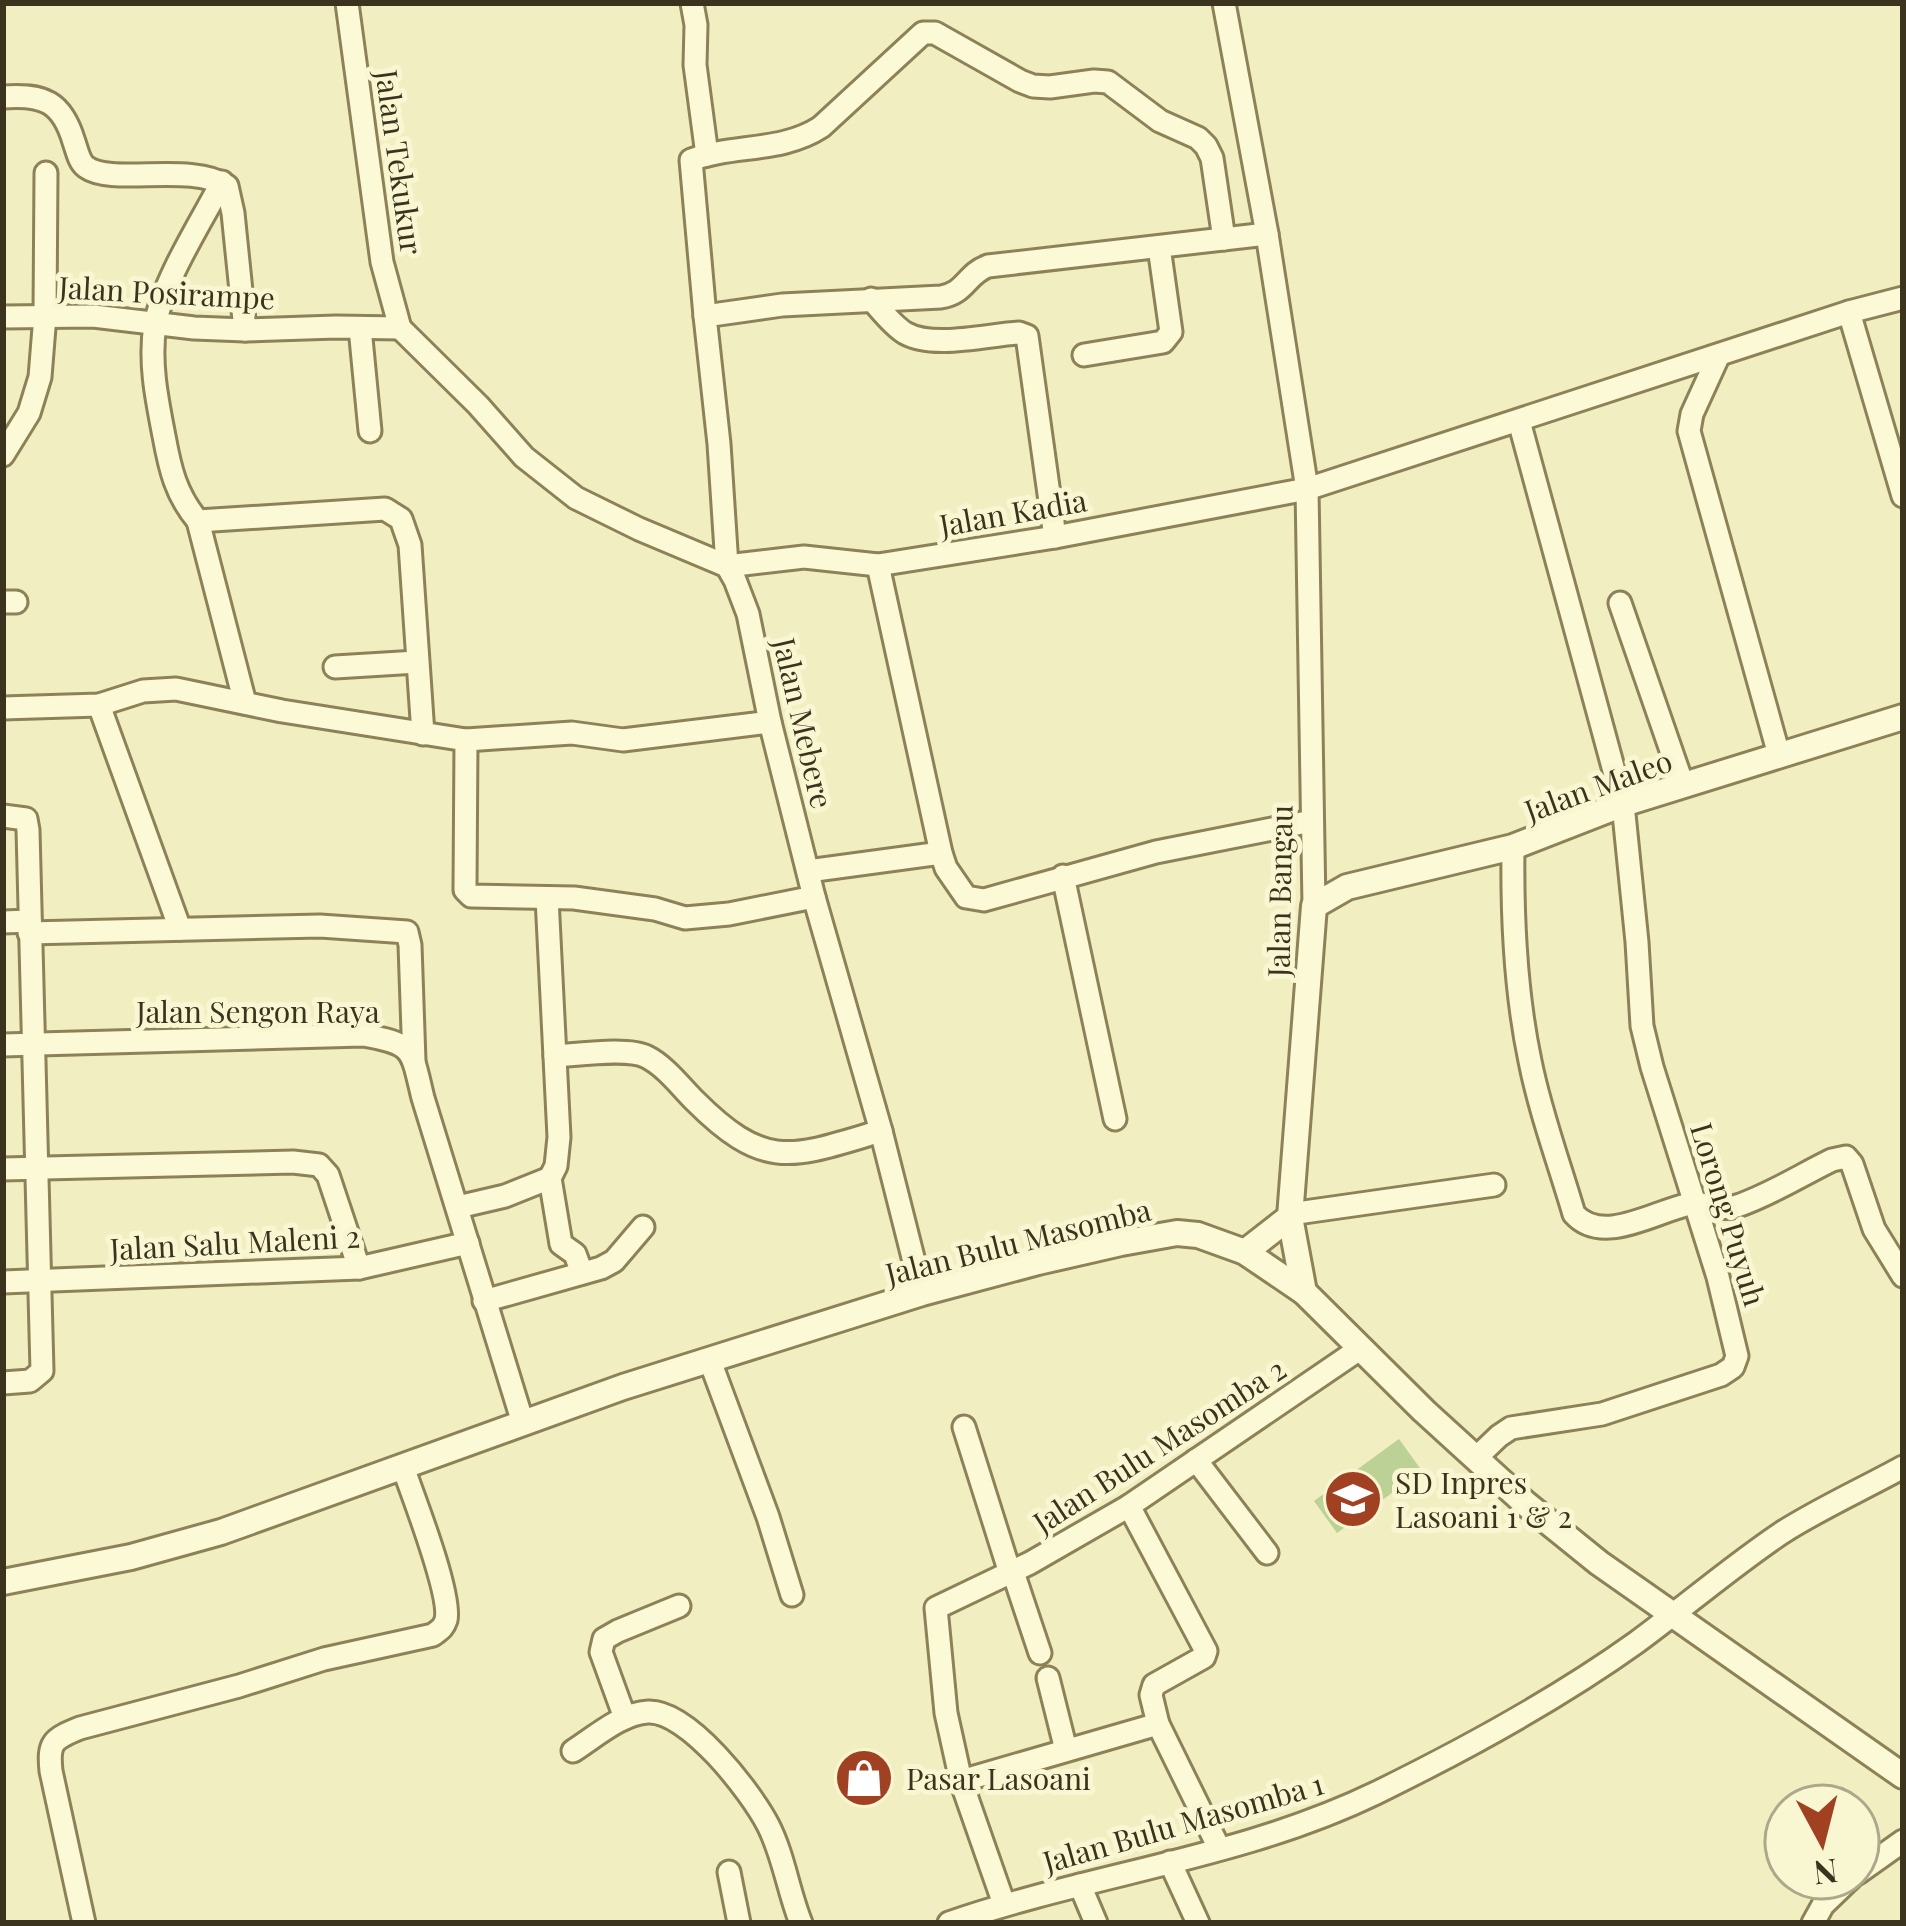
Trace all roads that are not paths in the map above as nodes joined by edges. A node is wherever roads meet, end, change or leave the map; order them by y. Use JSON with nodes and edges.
{"nodes":[{"id":1,"x":347,"y":3,"type":"edge"},
{"id":2,"x":692,"y":3,"type":"edge"},
{"id":3,"x":1224,"y":3,"type":"edge"},
{"id":4,"x":3,"y":97,"type":"edge"},
{"id":5,"x":707,"y":155,"type":"junction"},
{"id":6,"x":46,"y":173,"type":"dead end"},
{"id":7,"x":222,"y":182,"type":"junction"},
{"id":8,"x":1267,"y":234,"type":"junction"},
{"id":9,"x":1224,"y":238,"type":"junction"},
{"id":10,"x":1159,"y":247,"type":"junction"},
{"id":11,"x":1903,"y":298,"type":"edge"},
{"id":12,"x":871,"y":299,"type":"junction"},
{"id":13,"x":1849,"y":313,"type":"junction"},
{"id":14,"x":45,"y":315,"type":"junction"},
{"id":15,"x":705,"y":316,"type":"junction"},
{"id":16,"x":3,"y":317,"type":"edge"},
{"id":17,"x":156,"y":322,"type":"junction"},
{"id":18,"x":360,"y":328,"type":"junction"},
{"id":19,"x":400,"y":328,"type":"junction"},
{"id":20,"x":245,"y":330,"type":"junction"},
{"id":21,"x":1084,"y":355,"type":"dead end"},
{"id":22,"x":1718,"y":357,"type":"junction"},
{"id":23,"x":1519,"y":421,"type":"junction"},
{"id":24,"x":370,"y":431,"type":"dead end"},
{"id":25,"x":3,"y":455,"type":"edge"},
{"id":26,"x":1307,"y":489,"type":"junction"},
{"id":27,"x":1903,"y":496,"type":"edge"},
{"id":28,"x":198,"y":521,"type":"junction"},
{"id":29,"x":1055,"y":537,"type":"junction"},
{"id":30,"x":878,"y":565,"type":"junction"},
{"id":31,"x":727,"y":566,"type":"junction"},
{"id":32,"x":1620,"y":603,"type":"dead end"},
{"id":33,"x":417,"y":662,"type":"junction"},
{"id":34,"x":335,"y":668,"type":"dead end"},
{"id":35,"x":245,"y":703,"type":"junction"},
{"id":36,"x":99,"y":705,"type":"junction"},
{"id":37,"x":3,"y":708,"type":"edge"},
{"id":38,"x":1903,"y":717,"type":"edge"},
{"id":39,"x":770,"y":722,"type":"junction"},
{"id":40,"x":423,"y":734,"type":"junction"},
{"id":41,"x":466,"y":740,"type":"junction"},
{"id":42,"x":1779,"y":755,"type":"junction"},
{"id":43,"x":1683,"y":785,"type":"junction"},
{"id":44,"x":1623,"y":804,"type":"junction"},
{"id":45,"x":3,"y":816,"type":"edge"},
{"id":46,"x":1312,"y":821,"type":"junction"},
{"id":47,"x":1514,"y":847,"type":"junction"},
{"id":48,"x":941,"y":854,"type":"junction"},
{"id":49,"x":808,"y":871,"type":"junction"},
{"id":50,"x":1063,"y":876,"type":"junction"},
{"id":51,"x":814,"y":896,"type":"junction"},
{"id":52,"x":547,"y":898,"type":"junction"},
{"id":53,"x":1314,"y":906,"type":"junction"},
{"id":54,"x":3,"y":922,"type":"edge"},
{"id":55,"x":30,"y":927,"type":"junction"},
{"id":56,"x":180,"y":928,"type":"junction"},
{"id":57,"x":34,"y":1043,"type":"junction"},
{"id":58,"x":3,"y":1045,"type":"edge"},
{"id":59,"x":554,"y":1056,"type":"junction"},
{"id":60,"x":414,"y":1061,"type":"junction"},
{"id":61,"x":1115,"y":1119,"type":"dead end"},
{"id":62,"x":881,"y":1131,"type":"junction"},
{"id":63,"x":3,"y":1169,"type":"edge"},
{"id":64,"x":36,"y":1169,"type":"junction"},
{"id":65,"x":550,"y":1178,"type":"junction"},
{"id":66,"x":1494,"y":1185,"type":"dead end"},
{"id":67,"x":1696,"y":1203,"type":"junction"},
{"id":68,"x":458,"y":1207,"type":"junction"},
{"id":69,"x":1290,"y":1215,"type":"junction"},
{"id":70,"x":643,"y":1227,"type":"dead end"},
{"id":71,"x":468,"y":1244,"type":"junction"},
{"id":72,"x":1246,"y":1252,"type":"junction"},
{"id":73,"x":359,"y":1268,"type":"junction"},
{"id":74,"x":582,"y":1273,"type":"junction"},
{"id":75,"x":1903,"y":1276,"type":"edge"},
{"id":76,"x":3,"y":1282,"type":"edge"},
{"id":77,"x":40,"y":1282,"type":"junction"},
{"id":78,"x":1304,"y":1292,"type":"junction"},
{"id":79,"x":922,"y":1293,"type":"junction"},
{"id":80,"x":484,"y":1301,"type":"junction"},
{"id":81,"x":1361,"y":1348,"type":"junction"},
{"id":82,"x":710,"y":1361,"type":"junction"},
{"id":83,"x":3,"y":1383,"type":"edge"},
{"id":84,"x":523,"y":1423,"type":"junction"},
{"id":85,"x":964,"y":1427,"type":"dead end"},
{"id":86,"x":1477,"y":1458,"type":"junction"},
{"id":87,"x":1196,"y":1460,"type":"junction"},
{"id":88,"x":403,"y":1467,"type":"junction"},
{"id":89,"x":1903,"y":1467,"type":"edge"},
{"id":90,"x":1129,"y":1506,"type":"junction"},
{"id":91,"x":1267,"y":1553,"type":"dead end"},
{"id":92,"x":1011,"y":1573,"type":"junction"},
{"id":93,"x":3,"y":1582,"type":"edge"},
{"id":94,"x":792,"y":1594,"type":"dead end"},
{"id":95,"x":679,"y":1606,"type":"dead end"},
{"id":96,"x":1672,"y":1614,"type":"junction"},
{"id":97,"x":1040,"y":1653,"type":"dead end"},
{"id":98,"x":1048,"y":1678,"type":"dead end"},
{"id":99,"x":625,"y":1718,"type":"junction"},
{"id":100,"x":1158,"y":1724,"type":"junction"},
{"id":101,"x":1066,"y":1750,"type":"junction"},
{"id":102,"x":574,"y":1751,"type":"dead end"},
{"id":103,"x":1903,"y":1776,"type":"edge"},
{"id":104,"x":961,"y":1780,"type":"junction"},
{"id":105,"x":1220,"y":1848,"type":"junction"},
{"id":106,"x":1170,"y":1862,"type":"junction"},
{"id":107,"x":729,"y":1872,"type":"dead end"},
{"id":108,"x":1080,"y":1885,"type":"junction"},
{"id":109,"x":1004,"y":1904,"type":"junction"},
{"id":110,"x":84,"y":1923,"type":"edge"},
{"id":111,"x":739,"y":1923,"type":"edge"},
{"id":112,"x":801,"y":1923,"type":"edge"},
{"id":113,"x":950,"y":1923,"type":"edge"},
{"id":114,"x":1096,"y":1923,"type":"edge"},
{"id":115,"x":1198,"y":1923,"type":"edge"}],
"edges":[{"from":1,"to":19,"type":"street","name":"Jalan Tekukur"},
{"from":2,"to":5,"type":"street"},
{"from":3,"to":8,"type":"street","name":"Jalan Bangau"},
{"from":4,"to":7,"type":"street"},
{"from":5,"to":9,"type":"street"},
{"from":5,"to":15,"type":"street","name":"Jalan Mebere"},
{"from":6,"to":14,"type":"street"},
{"from":7,"to":17,"type":"street"},
{"from":7,"to":20,"type":"street"},
{"from":8,"to":9,"type":"street"},
{"from":8,"to":26,"type":"street","name":"Jalan Bangau"},
{"from":9,"to":10,"type":"street"},
{"from":10,"to":12,"type":"street"},
{"from":10,"to":21,"type":"street"},
{"from":11,"to":13,"type":"street"},
{"from":12,"to":15,"type":"street"},
{"from":12,"to":29,"type":"street"},
{"from":13,"to":22,"type":"street"},
{"from":13,"to":27,"type":"street"},
{"from":14,"to":16,"type":"street","name":"Jalan Posirampe"},
{"from":14,"to":17,"type":"street","name":"Jalan Posirampe"},
{"from":14,"to":25,"type":"street"},
{"from":15,"to":31,"type":"street","name":"Jalan Mebere"},
{"from":17,"to":20,"type":"street","name":"Jalan Posirampe"},
{"from":17,"to":28,"type":"street"},
{"from":18,"to":19,"type":"street","name":"Jalan Posirampe"},
{"from":18,"to":20,"type":"street","name":"Jalan Posirampe"},
{"from":18,"to":24,"type":"street"},
{"from":19,"to":31,"type":"street"},
{"from":22,"to":23,"type":"street"},
{"from":22,"to":42,"type":"street"},
{"from":23,"to":26,"type":"street"},
{"from":23,"to":44,"type":"street","name":"Lorong Puyuh"},
{"from":26,"to":29,"type":"street","name":"Jalan Kadia"},
{"from":26,"to":46,"type":"street","name":"Jalan Bangau"},
{"from":28,"to":33,"type":"street"},
{"from":28,"to":35,"type":"street"},
{"from":29,"to":30,"type":"street","name":"Jalan Kadia"},
{"from":30,"to":31,"type":"street","name":"Jalan Kadia"},
{"from":30,"to":48,"type":"street"},
{"from":31,"to":39,"type":"street","name":"Jalan Mebere"},
{"from":32,"to":43,"type":"street"},
{"from":33,"to":34,"type":"street"},
{"from":33,"to":40,"type":"street"},
{"from":35,"to":36,"type":"street"},
{"from":35,"to":40,"type":"street"},
{"from":36,"to":37,"type":"street"},
{"from":36,"to":56,"type":"street"},
{"from":38,"to":42,"type":"street","name":"Jalan Maleo"},
{"from":39,"to":41,"type":"street"},
{"from":39,"to":49,"type":"street","name":"Jalan Mebere"},
{"from":40,"to":41,"type":"street"},
{"from":41,"to":52,"type":"street"},
{"from":42,"to":43,"type":"street","name":"Jalan Maleo"},
{"from":43,"to":44,"type":"street","name":"Jalan Maleo"},
{"from":44,"to":47,"type":"street","name":"Jalan Maleo"},
{"from":44,"to":67,"type":"street","name":"Lorong Puyuh"},
{"from":45,"to":55,"type":"street"},
{"from":46,"to":50,"type":"street"},
{"from":46,"to":53,"type":"street","name":"Jalan Bangau"},
{"from":47,"to":53,"type":"street","name":"Jalan Maleo"},
{"from":47,"to":67,"type":"street"},
{"from":48,"to":49,"type":"street"},
{"from":48,"to":50,"type":"street"},
{"from":49,"to":51,"type":"street","name":"Jalan Mebere"},
{"from":50,"to":61,"type":"street"},
{"from":51,"to":52,"type":"street"},
{"from":51,"to":62,"type":"street","name":"Jalan Mebere"},
{"from":52,"to":59,"type":"street"},
{"from":53,"to":69,"type":"street","name":"Jalan Bangau"},
{"from":54,"to":55,"type":"street"},
{"from":55,"to":56,"type":"street"},
{"from":55,"to":57,"type":"street"},
{"from":56,"to":60,"type":"street"},
{"from":57,"to":58,"type":"street","name":"Jalan Sengon Raya"},
{"from":57,"to":60,"type":"street","name":"Jalan Sengon Raya"},
{"from":57,"to":64,"type":"street"},
{"from":59,"to":62,"type":"street"},
{"from":59,"to":65,"type":"street"},
{"from":60,"to":68,"type":"street"},
{"from":62,"to":79,"type":"street","name":"Jalan Mebere"},
{"from":63,"to":64,"type":"street"},
{"from":64,"to":73,"type":"street"},
{"from":64,"to":77,"type":"street"},
{"from":65,"to":68,"type":"street"},
{"from":65,"to":74,"type":"street"},
{"from":66,"to":69,"type":"street"},
{"from":67,"to":75,"type":"street"},
{"from":67,"to":86,"type":"street","name":"Lorong Puyuh"},
{"from":68,"to":71,"type":"street"},
{"from":69,"to":72,"type":"street"},
{"from":69,"to":78,"type":"street","name":"Jalan Bangau"},
{"from":70,"to":74,"type":"street"},
{"from":71,"to":73,"type":"street","name":"Jalan Salu Maleni 2"},
{"from":71,"to":80,"type":"street"},
{"from":72,"to":78,"type":"street","name":"Jalan Bulu Masomba"},
{"from":72,"to":79,"type":"street","name":"Jalan Bulu Masomba"},
{"from":73,"to":77,"type":"street","name":"Jalan Salu Maleni 2"},
{"from":74,"to":80,"type":"street"},
{"from":76,"to":77,"type":"street","name":"Jalan Salu Maleni 2"},
{"from":77,"to":83,"type":"street"},
{"from":78,"to":81,"type":"street","name":"Jalan Bulu Masomba"},
{"from":79,"to":82,"type":"street","name":"Jalan Bulu Masomba"},
{"from":80,"to":84,"type":"street"},
{"from":81,"to":86,"type":"street","name":"Jalan Bulu Masomba"},
{"from":81,"to":87,"type":"street","name":"Jalan Bulu Masomba 2"},
{"from":82,"to":84,"type":"street","name":"Jalan Bulu Masomba"},
{"from":82,"to":94,"type":"street"},
{"from":84,"to":88,"type":"street","name":"Jalan Bulu Masomba"},
{"from":85,"to":92,"type":"street"},
{"from":86,"to":96,"type":"street","name":"Jalan Bulu Masomba"},
{"from":87,"to":90,"type":"street","name":"Jalan Bulu Masomba 2"},
{"from":87,"to":91,"type":"street"},
{"from":88,"to":93,"type":"street","name":"Jalan Bulu Masomba"},
{"from":88,"to":110,"type":"street"},
{"from":89,"to":96,"type":"street","name":"Jalan Bulu Masomba 1"},
{"from":90,"to":92,"type":"street","name":"Jalan Bulu Masomba 2"},
{"from":90,"to":100,"type":"street"},
{"from":92,"to":97,"type":"street"},
{"from":92,"to":104,"type":"street","name":"Jalan Bulu Masomba 2"},
{"from":95,"to":99,"type":"street"},
{"from":96,"to":103,"type":"street","name":"Jalan Bulu Masomba"},
{"from":96,"to":105,"type":"street","name":"Jalan Bulu Masomba 1"},
{"from":98,"to":101,"type":"street"},
{"from":99,"to":102,"type":"street"},
{"from":99,"to":112,"type":"street"},
{"from":100,"to":101,"type":"street"},
{"from":100,"to":105,"type":"street"},
{"from":101,"to":104,"type":"street"},
{"from":104,"to":109,"type":"street","name":"Jalan Bulu Masomba 2"},
{"from":105,"to":106,"type":"street","name":"Jalan Bulu Masomba 1"},
{"from":106,"to":108,"type":"street","name":"Jalan Bulu Masomba 1"},
{"from":106,"to":115,"type":"street"},
{"from":107,"to":111,"type":"street"},
{"from":108,"to":109,"type":"street","name":"Jalan Bulu Masomba 1"},
{"from":108,"to":114,"type":"street"},
{"from":109,"to":113,"type":"street","name":"Jalan Bulu Masomba 1"}]}
